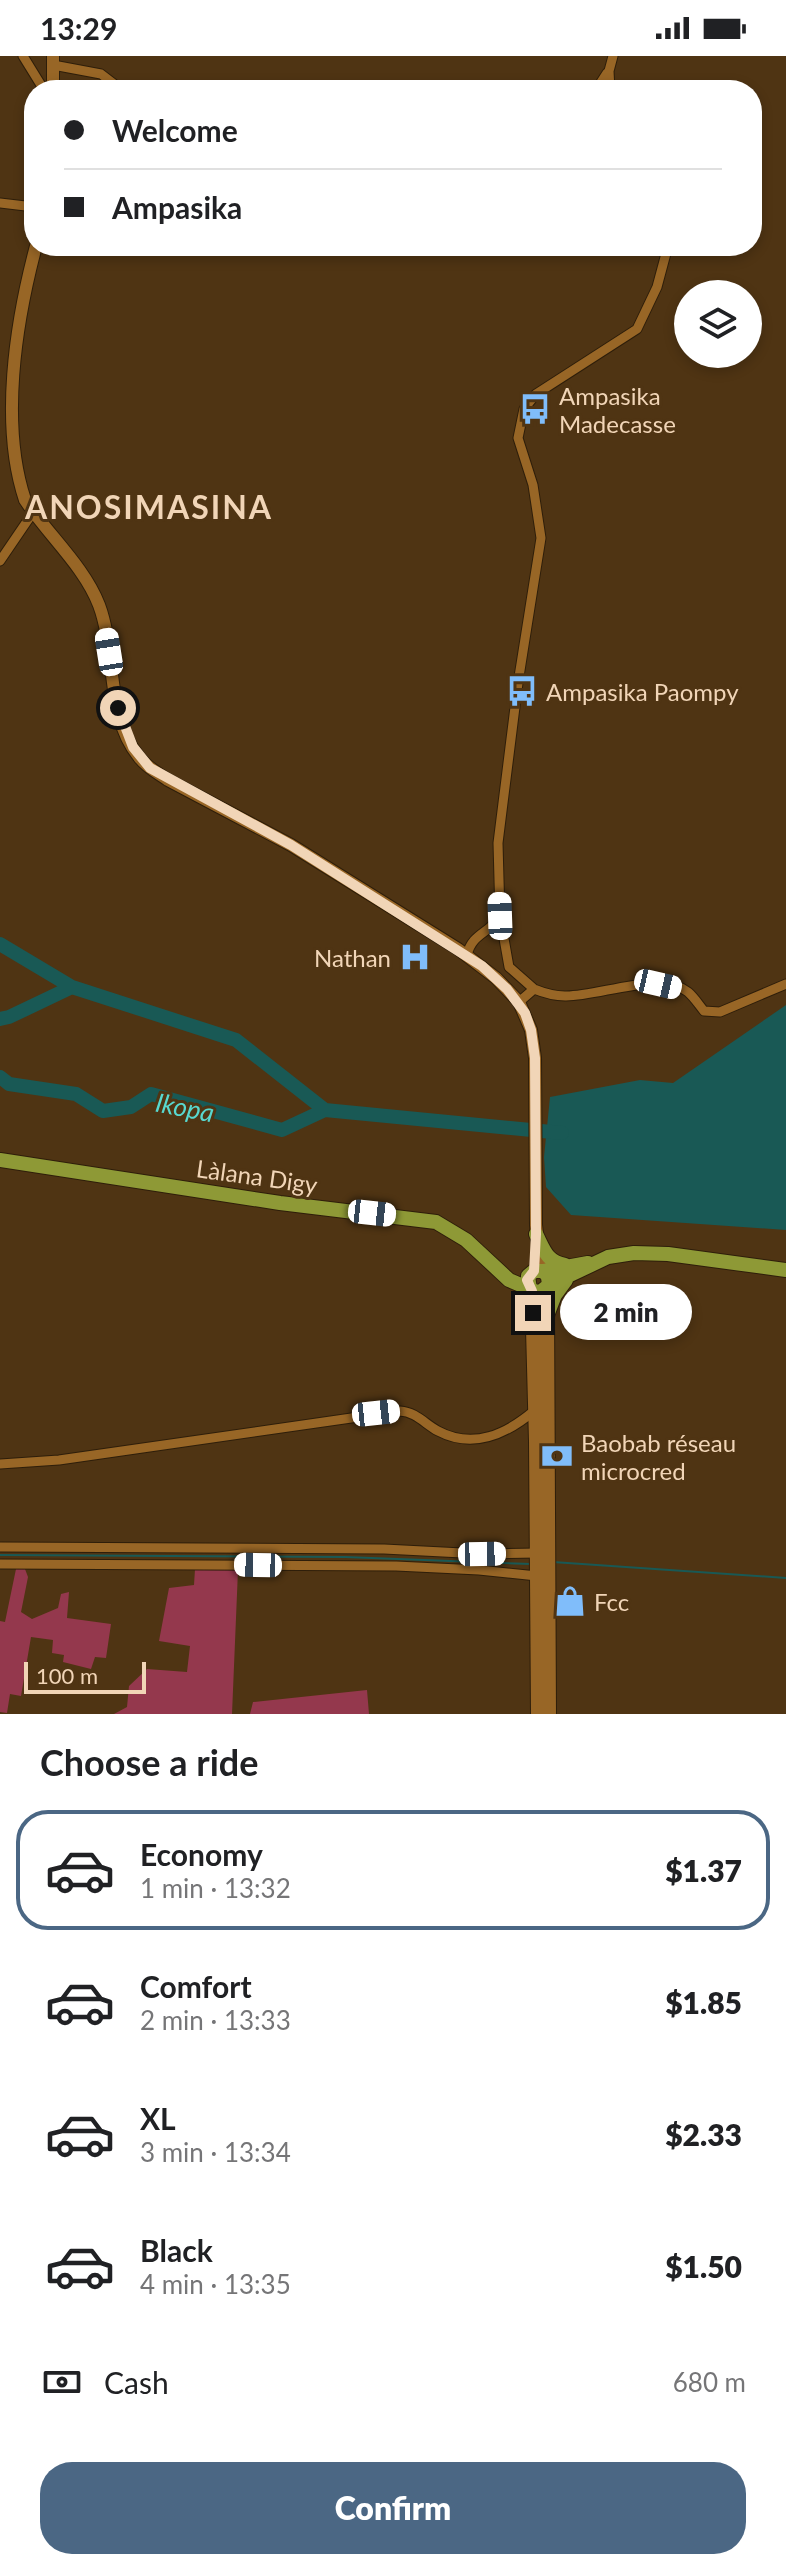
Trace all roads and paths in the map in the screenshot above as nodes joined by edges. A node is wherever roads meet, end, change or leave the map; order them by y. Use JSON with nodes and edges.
{"nodes":[{"id":1,"x":23,"y":56,"type":"edge"},
{"id":2,"x":613,"y":56,"type":"edge"},
{"id":3,"x":53,"y":60,"type":"edge"},
{"id":4,"x":609,"y":71,"type":"junction"},
{"id":5,"x":38,"y":80,"type":"edge"},
{"id":6,"x":109,"y":80,"type":"edge"},
{"id":7,"x":603,"y":80,"type":"edge"},
{"id":8,"x":609,"y":80,"type":"edge"},
{"id":9,"x":0,"y":203,"type":"edge"},
{"id":10,"x":24,"y":206,"type":"edge"},
{"id":11,"x":33,"y":256,"type":"edge"},
{"id":12,"x":665,"y":256,"type":"edge"},
{"id":13,"x":34,"y":511,"type":"junction"},
{"id":14,"x":0,"y":561,"type":"edge"},
{"id":15,"x":500,"y":916,"type":"junction"},
{"id":16,"x":467,"y":955,"type":"junction"},
{"id":17,"x":786,"y":984,"type":"edge"},
{"id":18,"x":534,"y":989,"type":"junction"},
{"id":19,"x":519,"y":1002,"type":"junction"},
{"id":20,"x":0,"y":1160,"type":"edge"},
{"id":21,"x":536,"y":1230,"type":"junction"},
{"id":22,"x":494,"y":1266,"type":"junction"},
{"id":23,"x":786,"y":1270,"type":"edge"},
{"id":24,"x":570,"y":1271,"type":"junction"},
{"id":25,"x":540,"y":1274,"type":"junction"},
{"id":26,"x":531,"y":1290,"type":"junction"},
{"id":27,"x":546,"y":1318,"type":"junction"},
{"id":28,"x":535,"y":1410,"type":"junction"},
{"id":29,"x":0,"y":1464,"type":"edge"},
{"id":30,"x":0,"y":1547,"type":"edge"},
{"id":31,"x":542,"y":1552,"type":"junction"},
{"id":32,"x":0,"y":1564,"type":"edge"},
{"id":33,"x":543,"y":1575,"type":"junction"},
{"id":34,"x":538,"y":1714,"type":"edge"},
{"id":35,"x":549,"y":1714,"type":"edge"}],
"edges":[{"from":1,"to":5,"type":"street"},
{"from":2,"to":4,"type":"street"},
{"from":3,"to":6,"type":"street"},
{"from":4,"to":7,"type":"street"},
{"from":4,"to":8,"type":"street"},
{"from":9,"to":10,"type":"street"},
{"from":11,"to":13,"type":"street"},
{"from":12,"to":15,"type":"street"},
{"from":13,"to":14,"type":"street"},
{"from":13,"to":16,"type":"street"},
{"from":15,"to":16,"type":"street"},
{"from":15,"to":18,"type":"street"},
{"from":16,"to":19,"type":"street"},
{"from":17,"to":18,"type":"street"},
{"from":18,"to":19,"type":"street"},
{"from":19,"to":21,"type":"street"},
{"from":20,"to":22,"type":"main road","name":"Làlana Digy"},
{"from":21,"to":24,"type":"main road"},
{"from":21,"to":25,"type":"street"},
{"from":22,"to":25,"type":"main road"},
{"from":22,"to":26,"type":"main road","name":"Làlana Digy"},
{"from":23,"to":24,"type":"main road"},
{"from":24,"to":25,"type":"main road"},
{"from":24,"to":27,"type":"main road"},
{"from":25,"to":26,"type":"main road"},
{"from":25,"to":27,"type":"main road"},
{"from":26,"to":28,"type":"main road"},
{"from":27,"to":31,"type":"main road"},
{"from":28,"to":29,"type":"street"},
{"from":28,"to":31,"type":"main road"},
{"from":30,"to":31,"type":"street"},
{"from":31,"to":33,"type":"main road"},
{"from":32,"to":33,"type":"street"},
{"from":33,"to":34,"type":"main road"},
{"from":33,"to":35,"type":"main road"}]}
